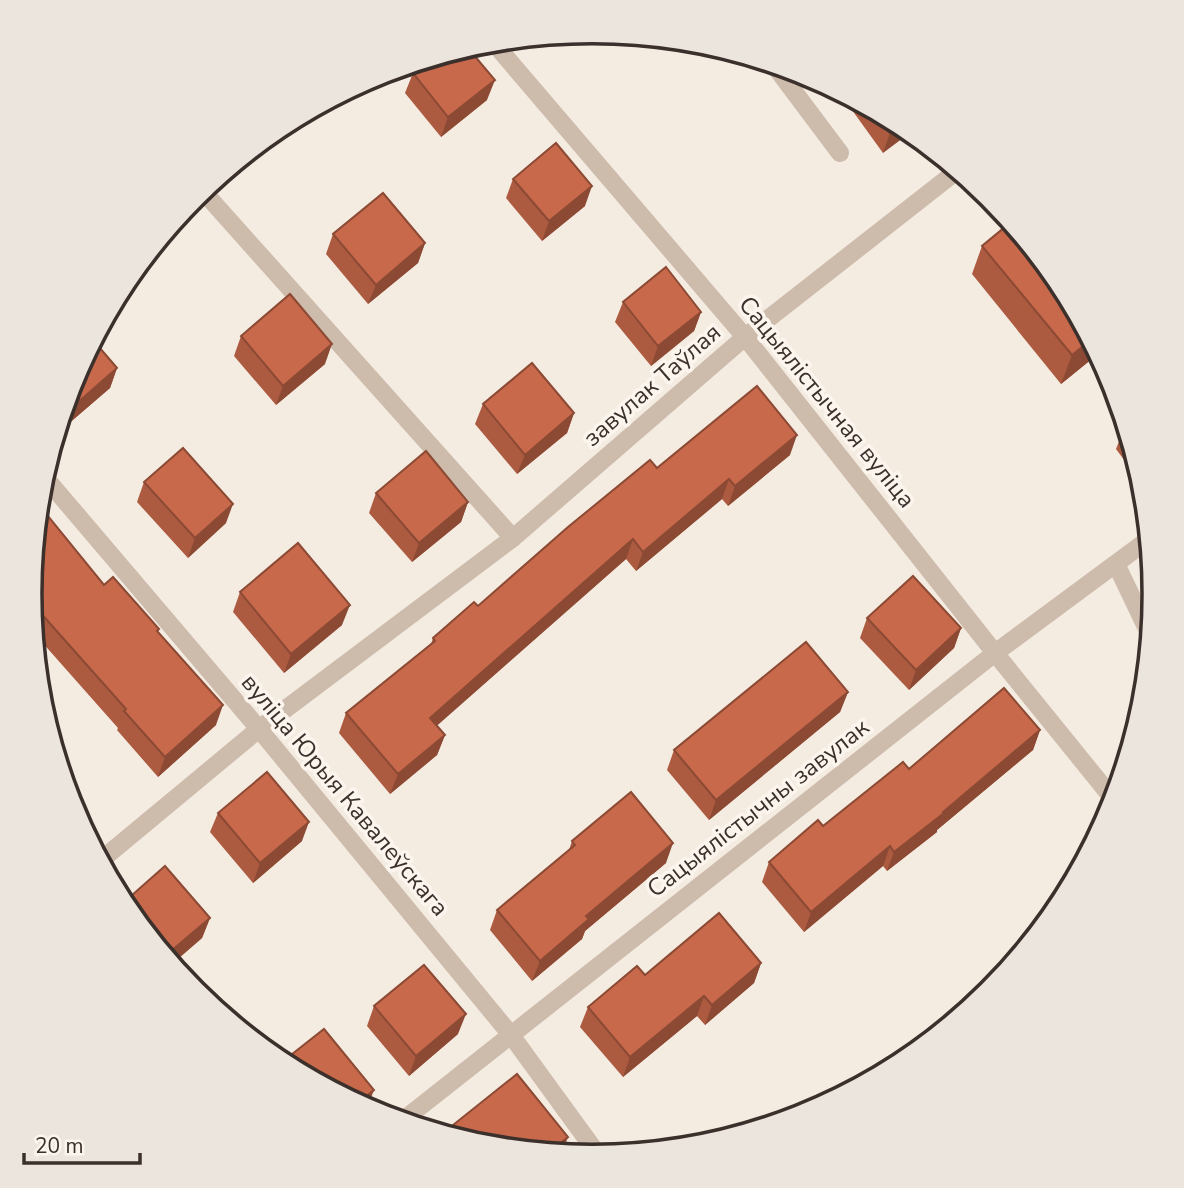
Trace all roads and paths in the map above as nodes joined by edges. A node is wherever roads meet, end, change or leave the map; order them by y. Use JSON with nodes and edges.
{"nodes":[{"id":1,"x":502,"y":52,"type":"edge"},
{"id":2,"x":785,"y":79,"type":"edge"},
{"id":3,"x":840,"y":152,"type":"dead end"},
{"id":4,"x":950,"y":176,"type":"edge"},
{"id":5,"x":210,"y":199,"type":"edge"},
{"id":6,"x":745,"y":337,"type":"junction"},
{"id":7,"x":53,"y":487,"type":"edge"},
{"id":8,"x":513,"y":537,"type":"junction"},
{"id":9,"x":1140,"y":546,"type":"edge"},
{"id":10,"x":1116,"y":564,"type":"junction"},
{"id":11,"x":1141,"y":617,"type":"edge"},
{"id":12,"x":995,"y":653,"type":"junction"},
{"id":13,"x":259,"y":729,"type":"junction"},
{"id":14,"x":1106,"y":790,"type":"edge"},
{"id":15,"x":108,"y":854,"type":"edge"},
{"id":16,"x":511,"y":1035,"type":"junction"},
{"id":17,"x":411,"y":1114,"type":"edge"},
{"id":18,"x":590,"y":1144,"type":"edge"}],
"edges":[{"from":1,"to":6,"type":"street","name":"Сацыялістычная вуліца"},
{"from":2,"to":3,"type":"street"},
{"from":4,"to":6,"type":"street","name":"завулак Таўлая"},
{"from":5,"to":8,"type":"street"},
{"from":6,"to":8,"type":"street","name":"завулак Таўлая"},
{"from":6,"to":12,"type":"street","name":"Сацыялістычная вуліца"},
{"from":7,"to":13,"type":"street","name":"вуліца Юрыя Кавалеўскага"},
{"from":8,"to":13,"type":"street","name":"завулак Таўлая"},
{"from":9,"to":10,"type":"street","name":"Сацыялістычны завулак"},
{"from":10,"to":11,"type":"street"},
{"from":10,"to":12,"type":"street","name":"Сацыялістычны завулак"},
{"from":12,"to":14,"type":"street","name":"Сацыялістычная вуліца"},
{"from":12,"to":16,"type":"street","name":"Сацыялістычны завулак"},
{"from":13,"to":15,"type":"street","name":"завулак Таўлая"},
{"from":13,"to":16,"type":"street","name":"вуліца Юрыя Кавалеўскага"},
{"from":16,"to":17,"type":"street","name":"Сацыялістычны завулак"},
{"from":16,"to":18,"type":"street","name":"вуліца Юрыя Кавалеўскага"}]}
